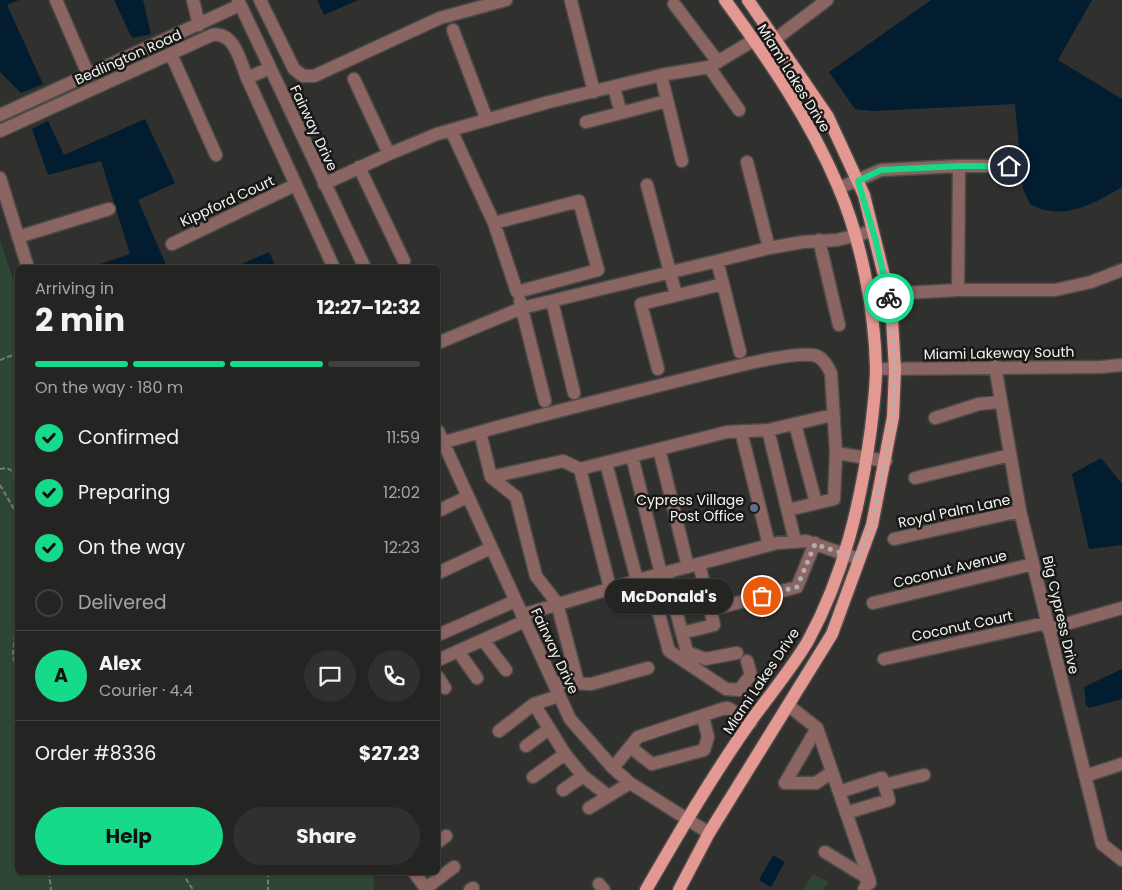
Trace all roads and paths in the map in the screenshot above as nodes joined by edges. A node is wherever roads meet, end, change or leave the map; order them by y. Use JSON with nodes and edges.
{"nodes":[{"id":1,"x":56,"y":0,"type":"edge"},
{"id":2,"x":193,"y":0,"type":"edge"},
{"id":3,"x":260,"y":0,"type":"edge"},
{"id":4,"x":506,"y":0,"type":"edge"},
{"id":5,"x":725,"y":0,"type":"edge"},
{"id":6,"x":748,"y":0,"type":"edge"},
{"id":7,"x":827,"y":0,"type":"edge"},
{"id":8,"x":572,"y":1,"type":"edge"},
{"id":9,"x":239,"y":2,"type":"edge"},
{"id":10,"x":674,"y":4,"type":"dead end"},
{"id":11,"x":199,"y":25,"type":"junction"},
{"id":12,"x":453,"y":30,"type":"dead end"},
{"id":13,"x":776,"y":39,"type":"junction"},
{"id":14,"x":757,"y":45,"type":"junction"},
{"id":15,"x":171,"y":54,"type":"junction"},
{"id":16,"x":713,"y":64,"type":"junction"},
{"id":17,"x":270,"y":68,"type":"junction"},
{"id":18,"x":88,"y":74,"type":"junction"},
{"id":19,"x":661,"y":76,"type":"junction"},
{"id":20,"x":247,"y":78,"type":"junction"},
{"id":21,"x":354,"y":79,"type":"dead end"},
{"id":22,"x":614,"y":88,"type":"junction"},
{"id":23,"x":594,"y":92,"type":"junction"},
{"id":24,"x":667,"y":101,"type":"junction"},
{"id":25,"x":739,"y":110,"type":"dead end"},
{"id":26,"x":621,"y":113,"type":"junction"},
{"id":27,"x":0,"y":115,"type":"edge"},
{"id":28,"x":486,"y":120,"type":"junction"},
{"id":29,"x":586,"y":122,"type":"dead end"},
{"id":30,"x":451,"y":130,"type":"junction"},
{"id":31,"x":0,"y":131,"type":"edge"},
{"id":32,"x":389,"y":154,"type":"junction"},
{"id":33,"x":216,"y":155,"type":"dead end"},
{"id":34,"x":682,"y":161,"type":"dead end"},
{"id":35,"x":747,"y":162,"type":"dead end"},
{"id":36,"x":959,"y":166,"type":"junction"},
{"id":37,"x":1009,"y":166,"type":"dead end"},
{"id":38,"x":359,"y":167,"type":"junction"},
{"id":39,"x":0,"y":178,"type":"edge"},
{"id":40,"x":858,"y":181,"type":"junction"},
{"id":41,"x":324,"y":184,"type":"junction"},
{"id":42,"x":296,"y":185,"type":"junction"},
{"id":43,"x":647,"y":185,"type":"dead end"},
{"id":44,"x":839,"y":188,"type":"junction"},
{"id":45,"x":109,"y":209,"type":"dead end"},
{"id":46,"x":494,"y":222,"type":"junction"},
{"id":47,"x":873,"y":230,"type":"junction"},
{"id":48,"x":855,"y":236,"type":"junction"},
{"id":49,"x":18,"y":237,"type":"junction"},
{"id":50,"x":819,"y":240,"type":"junction"},
{"id":51,"x":172,"y":244,"type":"dead end"},
{"id":52,"x":769,"y":248,"type":"junction"},
{"id":53,"x":404,"y":261,"type":"dead end"},
{"id":54,"x":717,"y":261,"type":"junction"},
{"id":55,"x":27,"y":265,"type":"edge"},
{"id":56,"x":333,"y":265,"type":"edge"},
{"id":57,"x":364,"y":265,"type":"edge"},
{"id":58,"x":598,"y":270,"type":"junction"},
{"id":59,"x":1122,"y":270,"type":"edge"},
{"id":60,"x":670,"y":273,"type":"junction"},
{"id":61,"x":635,"y":282,"type":"junction"},
{"id":62,"x":724,"y":284,"type":"junction"},
{"id":63,"x":604,"y":290,"type":"junction"},
{"id":64,"x":958,"y":290,"type":"junction"},
{"id":65,"x":517,"y":292,"type":"junction"},
{"id":66,"x":905,"y":293,"type":"dead end"},
{"id":67,"x":676,"y":295,"type":"junction"},
{"id":68,"x":552,"y":302,"type":"junction"},
{"id":69,"x":641,"y":304,"type":"junction"},
{"id":70,"x":522,"y":308,"type":"junction"},
{"id":71,"x":839,"y":325,"type":"dead end"},
{"id":72,"x":440,"y":339,"type":"edge"},
{"id":73,"x":740,"y":352,"type":"dead end"},
{"id":74,"x":15,"y":354,"type":"edge"},
{"id":75,"x":0,"y":360,"type":"edge"},
{"id":76,"x":995,"y":366,"type":"junction"},
{"id":77,"x":658,"y":369,"type":"dead end"},
{"id":78,"x":876,"y":369,"type":"junction"},
{"id":79,"x":895,"y":369,"type":"junction"},
{"id":80,"x":1120,"y":369,"type":"edge"},
{"id":81,"x":574,"y":393,"type":"dead end"},
{"id":82,"x":545,"y":401,"type":"dead end"},
{"id":83,"x":999,"y":402,"type":"junction"},
{"id":84,"x":833,"y":415,"type":"junction"},
{"id":85,"x":934,"y":418,"type":"dead end"},
{"id":86,"x":795,"y":424,"type":"junction"},
{"id":87,"x":768,"y":430,"type":"junction"},
{"id":88,"x":480,"y":432,"type":"junction"},
{"id":89,"x":741,"y":432,"type":"junction"},
{"id":90,"x":440,"y":439,"type":"edge"},
{"id":91,"x":440,"y":441,"type":"edge"},
{"id":92,"x":660,"y":449,"type":"junction"},
{"id":93,"x":836,"y":454,"type":"junction"},
{"id":94,"x":1010,"y":455,"type":"junction"},
{"id":95,"x":632,"y":456,"type":"junction"},
{"id":96,"x":867,"y":458,"type":"junction"},
{"id":97,"x":886,"y":461,"type":"junction"},
{"id":98,"x":606,"y":462,"type":"junction"},
{"id":99,"x":0,"y":469,"type":"edge"},
{"id":100,"x":580,"y":469,"type":"junction"},
{"id":101,"x":15,"y":473,"type":"edge"},
{"id":102,"x":491,"y":477,"type":"junction"},
{"id":103,"x":915,"y":478,"type":"dead end"},
{"id":104,"x":0,"y":485,"type":"edge"},
{"id":105,"x":467,"y":497,"type":"junction"},
{"id":106,"x":816,"y":503,"type":"junction"},
{"id":107,"x":440,"y":510,"type":"edge"},
{"id":108,"x":788,"y":510,"type":"junction"},
{"id":109,"x":15,"y":511,"type":"edge"},
{"id":110,"x":1020,"y":511,"type":"junction"},
{"id":111,"x":894,"y":539,"type":"dead end"},
{"id":112,"x":795,"y":542,"type":"junction"},
{"id":113,"x":815,"y":544,"type":"junction"},
{"id":114,"x":769,"y":545,"type":"junction"},
{"id":115,"x":491,"y":548,"type":"junction"},
{"id":116,"x":845,"y":554,"type":"junction"},
{"id":117,"x":858,"y":559,"type":"junction"},
{"id":118,"x":1033,"y":564,"type":"junction"},
{"id":119,"x":693,"y":565,"type":"junction"},
{"id":120,"x":440,"y":572,"type":"edge"},
{"id":121,"x":653,"y":576,"type":"junction"},
{"id":122,"x":610,"y":588,"type":"junction"},
{"id":123,"x":706,"y":594,"type":"junction"},
{"id":124,"x":515,"y":601,"type":"junction"},
{"id":125,"x":557,"y":603,"type":"junction"},
{"id":126,"x":674,"y":603,"type":"junction"},
{"id":127,"x":873,"y":603,"type":"dead end"},
{"id":128,"x":1122,"y":608,"type":"edge"},
{"id":129,"x":710,"y":610,"type":"junction"},
{"id":130,"x":523,"y":618,"type":"junction"},
{"id":131,"x":1047,"y":626,"type":"junction"},
{"id":132,"x":440,"y":634,"type":"edge"},
{"id":133,"x":682,"y":634,"type":"junction"},
{"id":134,"x":15,"y":635,"type":"edge"},
{"id":135,"x":483,"y":640,"type":"junction"},
{"id":136,"x":458,"y":651,"type":"junction"},
{"id":137,"x":737,"y":653,"type":"dead end"},
{"id":138,"x":440,"y":659,"type":"edge"},
{"id":139,"x":884,"y":659,"type":"dead end"},
{"id":140,"x":748,"y":661,"type":"dead end"},
{"id":141,"x":15,"y":665,"type":"edge"},
{"id":142,"x":648,"y":668,"type":"dead end"},
{"id":143,"x":506,"y":670,"type":"dead end"},
{"id":144,"x":477,"y":678,"type":"dead end"},
{"id":145,"x":553,"y":682,"type":"junction"},
{"id":146,"x":578,"y":683,"type":"junction"},
{"id":147,"x":559,"y":696,"type":"junction"},
{"id":148,"x":534,"y":704,"type":"junction"},
{"id":149,"x":789,"y":706,"type":"junction"},
{"id":150,"x":703,"y":717,"type":"junction"},
{"id":151,"x":751,"y":722,"type":"junction"},
{"id":152,"x":817,"y":728,"type":"junction"},
{"id":153,"x":549,"y":729,"type":"junction"},
{"id":154,"x":499,"y":731,"type":"dead end"},
{"id":155,"x":526,"y":746,"type":"dead end"},
{"id":156,"x":630,"y":747,"type":"junction"},
{"id":157,"x":565,"y":754,"type":"junction"},
{"id":158,"x":1122,"y":764,"type":"edge"},
{"id":159,"x":613,"y":768,"type":"junction"},
{"id":160,"x":832,"y":772,"type":"junction"},
{"id":161,"x":924,"y":775,"type":"dead end"},
{"id":162,"x":583,"y":776,"type":"junction"},
{"id":163,"x":1085,"y":776,"type":"junction"},
{"id":164,"x":533,"y":777,"type":"dead end"},
{"id":165,"x":630,"y":783,"type":"junction"},
{"id":166,"x":884,"y":785,"type":"junction"},
{"id":167,"x":563,"y":790,"type":"dead end"},
{"id":168,"x":839,"y":792,"type":"junction"},
{"id":169,"x":607,"y":795,"type":"junction"},
{"id":170,"x":589,"y":808,"type":"dead end"},
{"id":171,"x":846,"y":813,"type":"junction"},
{"id":172,"x":687,"y":818,"type":"junction"},
{"id":173,"x":709,"y":833,"type":"junction"},
{"id":174,"x":825,"y":852,"type":"dead end"},
{"id":175,"x":1122,"y":860,"type":"edge"},
{"id":176,"x":454,"y":867,"type":"dead end"},
{"id":177,"x":49,"y":875,"type":"edge"},
{"id":178,"x":184,"y":875,"type":"edge"},
{"id":179,"x":268,"y":875,"type":"edge"},
{"id":180,"x":416,"y":875,"type":"edge"},
{"id":181,"x":868,"y":886,"type":"edge"},
{"id":182,"x":427,"y":889,"type":"edge"},
{"id":183,"x":51,"y":890,"type":"edge"},
{"id":184,"x":193,"y":890,"type":"edge"},
{"id":185,"x":268,"y":890,"type":"edge"},
{"id":186,"x":646,"y":890,"type":"edge"},
{"id":187,"x":679,"y":890,"type":"edge"}],
"edges":[{"from":1,"to":18,"type":"street"},
{"from":2,"to":11,"type":"street"},
{"from":3,"to":4,"type":"street"},
{"from":5,"to":14,"type":"main road","name":"Miami Lakes Drive"},
{"from":6,"to":13,"type":"main road","name":"Miami Lakes Drive"},
{"from":7,"to":13,"type":"street"},
{"from":8,"to":23,"type":"street"},
{"from":9,"to":11,"type":"street","name":"Bedlington Road"},
{"from":9,"to":17,"type":"street","name":"Fairway Drive"},
{"from":10,"to":16,"type":"street"},
{"from":11,"to":18,"type":"street","name":"Bedlington Road"},
{"from":12,"to":28,"type":"street"},
{"from":13,"to":14,"type":"street"},
{"from":13,"to":40,"type":"main road","name":"Miami Lakes Drive"},
{"from":14,"to":16,"type":"street"},
{"from":14,"to":44,"type":"main road","name":"Miami Lakes Drive"},
{"from":15,"to":20,"type":"street","name":"Bedlington Road"},
{"from":15,"to":31,"type":"street","name":"Bedlington Road"},
{"from":15,"to":33,"type":"street"},
{"from":16,"to":19,"type":"street"},
{"from":16,"to":25,"type":"street"},
{"from":17,"to":20,"type":"street"},
{"from":17,"to":41,"type":"street","name":"Fairway Drive"},
{"from":18,"to":27,"type":"street","name":"Bedlington Road"},
{"from":19,"to":22,"type":"street"},
{"from":19,"to":24,"type":"street"},
{"from":20,"to":42,"type":"street","name":"Bedlington Road"},
{"from":21,"to":32,"type":"street"},
{"from":22,"to":23,"type":"street"},
{"from":22,"to":26,"type":"street"},
{"from":23,"to":28,"type":"street"},
{"from":24,"to":26,"type":"street"},
{"from":24,"to":34,"type":"street"},
{"from":26,"to":29,"type":"street"},
{"from":28,"to":30,"type":"street"},
{"from":30,"to":32,"type":"street"},
{"from":30,"to":46,"type":"street"},
{"from":32,"to":38,"type":"street"},
{"from":35,"to":52,"type":"street"},
{"from":36,"to":37,"type":"street"},
{"from":36,"to":40,"type":"street"},
{"from":36,"to":64,"type":"street"},
{"from":38,"to":41,"type":"street"},
{"from":38,"to":53,"type":"street"},
{"from":39,"to":49,"type":"street"},
{"from":40,"to":44,"type":"street"},
{"from":40,"to":47,"type":"main road","name":"Miami Lakes Drive"},
{"from":41,"to":57,"type":"street","name":"Fairway Drive"},
{"from":42,"to":51,"type":"street","name":"Kippford Court"},
{"from":42,"to":56,"type":"street","name":"Bedlington Road"},
{"from":43,"to":60,"type":"street"},
{"from":44,"to":48,"type":"main road","name":"Miami Lakes Drive"},
{"from":45,"to":49,"type":"street"},
{"from":46,"to":58,"type":"street"},
{"from":46,"to":65,"type":"street"},
{"from":47,"to":48,"type":"street"},
{"from":47,"to":79,"type":"main road","name":"Miami Lakes Drive"},
{"from":48,"to":50,"type":"street"},
{"from":48,"to":78,"type":"main road","name":"Miami Lakes Drive"},
{"from":49,"to":55,"type":"street"},
{"from":50,"to":52,"type":"street"},
{"from":50,"to":71,"type":"street"},
{"from":52,"to":54,"type":"street"},
{"from":54,"to":60,"type":"street"},
{"from":54,"to":62,"type":"street"},
{"from":58,"to":63,"type":"street"},
{"from":58,"to":65,"type":"street"},
{"from":59,"to":64,"type":"street"},
{"from":60,"to":61,"type":"street"},
{"from":60,"to":67,"type":"street"},
{"from":61,"to":63,"type":"street"},
{"from":61,"to":69,"type":"street"},
{"from":62,"to":67,"type":"street"},
{"from":62,"to":73,"type":"street"},
{"from":63,"to":68,"type":"street"},
{"from":64,"to":66,"type":"street"},
{"from":65,"to":70,"type":"street"},
{"from":67,"to":69,"type":"street"},
{"from":68,"to":70,"type":"street"},
{"from":68,"to":81,"type":"street"},
{"from":69,"to":77,"type":"street"},
{"from":70,"to":72,"type":"street"},
{"from":70,"to":82,"type":"street"},
{"from":74,"to":75,"type":"path"},
{"from":76,"to":79,"type":"street","name":"Miami Lakeway South"},
{"from":76,"to":80,"type":"street","name":"Miami Lakeway South"},
{"from":76,"to":83,"type":"street","name":"Big Cypress Drive"},
{"from":78,"to":79,"type":"street","name":"Miami Lakeway South"},
{"from":78,"to":96,"type":"main road","name":"Miami Lakes Drive"},
{"from":79,"to":97,"type":"main road","name":"Miami Lakes Drive"},
{"from":83,"to":85,"type":"street"},
{"from":83,"to":94,"type":"street","name":"Big Cypress Drive"},
{"from":84,"to":86,"type":"street"},
{"from":84,"to":88,"type":"street"},
{"from":84,"to":93,"type":"street"},
{"from":86,"to":87,"type":"street"},
{"from":86,"to":106,"type":"street"},
{"from":87,"to":89,"type":"street"},
{"from":87,"to":108,"type":"street"},
{"from":88,"to":90,"type":"street"},
{"from":88,"to":102,"type":"street"},
{"from":89,"to":92,"type":"street"},
{"from":89,"to":114,"type":"street"},
{"from":91,"to":105,"type":"street","name":"Fairway Drive"},
{"from":92,"to":95,"type":"street"},
{"from":92,"to":119,"type":"street"},
{"from":93,"to":96,"type":"street"},
{"from":93,"to":106,"type":"street"},
{"from":94,"to":103,"type":"street"},
{"from":94,"to":110,"type":"street","name":"Big Cypress Drive"},
{"from":95,"to":98,"type":"street"},
{"from":95,"to":121,"type":"street"},
{"from":96,"to":97,"type":"street"},
{"from":96,"to":116,"type":"main road","name":"Miami Lakes Drive"},
{"from":97,"to":117,"type":"main road","name":"Miami Lakes Drive"},
{"from":98,"to":100,"type":"street"},
{"from":98,"to":121,"type":"street"},
{"from":99,"to":101,"type":"path"},
{"from":100,"to":102,"type":"street"},
{"from":100,"to":122,"type":"street"},
{"from":102,"to":125,"type":"street"},
{"from":104,"to":109,"type":"path"},
{"from":105,"to":107,"type":"street"},
{"from":105,"to":115,"type":"street","name":"Fairway Drive"},
{"from":106,"to":108,"type":"street"},
{"from":108,"to":112,"type":"street"},
{"from":110,"to":111,"type":"street","name":"Royal Palm Lane"},
{"from":110,"to":118,"type":"street","name":"Big Cypress Drive"},
{"from":112,"to":113,"type":"street"},
{"from":112,"to":114,"type":"street"},
{"from":113,"to":116,"type":"street"},
{"from":113,"to":129,"type":"street"},
{"from":114,"to":119,"type":"street"},
{"from":115,"to":120,"type":"street"},
{"from":115,"to":124,"type":"street","name":"Fairway Drive"},
{"from":116,"to":117,"type":"street"},
{"from":116,"to":151,"type":"main road","name":"Miami Lakes Drive"},
{"from":117,"to":149,"type":"main road","name":"Miami Lakes Drive"},
{"from":118,"to":127,"type":"street","name":"Coconut Avenue"},
{"from":118,"to":131,"type":"street","name":"Big Cypress Drive"},
{"from":119,"to":121,"type":"street"},
{"from":119,"to":123,"type":"street"},
{"from":121,"to":122,"type":"street"},
{"from":121,"to":126,"type":"street"},
{"from":121,"to":140,"type":"street"},
{"from":122,"to":125,"type":"street"},
{"from":123,"to":126,"type":"street"},
{"from":123,"to":129,"type":"street"},
{"from":124,"to":130,"type":"street","name":"Fairway Drive"},
{"from":124,"to":132,"type":"street"},
{"from":125,"to":130,"type":"street"},
{"from":125,"to":146,"type":"street"},
{"from":126,"to":133,"type":"street"},
{"from":128,"to":131,"type":"street","name":"Coconut Court"},
{"from":129,"to":133,"type":"street"},
{"from":130,"to":135,"type":"street"},
{"from":130,"to":145,"type":"street","name":"Fairway Drive"},
{"from":131,"to":139,"type":"street","name":"Coconut Court"},
{"from":131,"to":163,"type":"street","name":"Big Cypress Drive"},
{"from":133,"to":137,"type":"street"},
{"from":134,"to":141,"type":"path"},
{"from":135,"to":136,"type":"street"},
{"from":135,"to":143,"type":"street"},
{"from":136,"to":138,"type":"street"},
{"from":136,"to":144,"type":"street"},
{"from":142,"to":146,"type":"street"},
{"from":145,"to":146,"type":"street"},
{"from":145,"to":147,"type":"street","name":"Fairway Drive"},
{"from":147,"to":148,"type":"street"},
{"from":147,"to":159,"type":"street","name":"Fairway Drive"},
{"from":148,"to":153,"type":"street"},
{"from":148,"to":154,"type":"street"},
{"from":149,"to":152,"type":"street"},
{"from":149,"to":173,"type":"main road","name":"Miami Lakes Drive"},
{"from":150,"to":151,"type":"street"},
{"from":150,"to":156,"type":"street"},
{"from":150,"to":156,"type":"street"},
{"from":151,"to":172,"type":"main road","name":"Miami Lakes Drive"},
{"from":152,"to":160,"type":"street"},
{"from":152,"to":160,"type":"street"},
{"from":153,"to":155,"type":"street"},
{"from":153,"to":157,"type":"street"},
{"from":156,"to":159,"type":"street"},
{"from":157,"to":162,"type":"street"},
{"from":157,"to":164,"type":"street"},
{"from":158,"to":163,"type":"street"},
{"from":159,"to":165,"type":"street","name":"Fairway Drive"},
{"from":160,"to":168,"type":"street"},
{"from":161,"to":166,"type":"street"},
{"from":162,"to":167,"type":"street"},
{"from":162,"to":169,"type":"street"},
{"from":163,"to":175,"type":"street","name":"Big Cypress Drive"},
{"from":165,"to":169,"type":"street"},
{"from":165,"to":172,"type":"street","name":"Fairway Drive"},
{"from":166,"to":168,"type":"street"},
{"from":166,"to":171,"type":"street"},
{"from":168,"to":171,"type":"street"},
{"from":169,"to":170,"type":"street"},
{"from":171,"to":181,"type":"street"},
{"from":172,"to":173,"type":"street","name":"Fairway Drive"},
{"from":172,"to":186,"type":"main road","name":"Miami Lakes Drive"},
{"from":173,"to":187,"type":"main road","name":"Miami Lakes Drive"},
{"from":174,"to":181,"type":"street"},
{"from":176,"to":182,"type":"street"},
{"from":177,"to":183,"type":"path"},
{"from":178,"to":184,"type":"path"},
{"from":179,"to":185,"type":"path"},
{"from":180,"to":182,"type":"street"}]}
